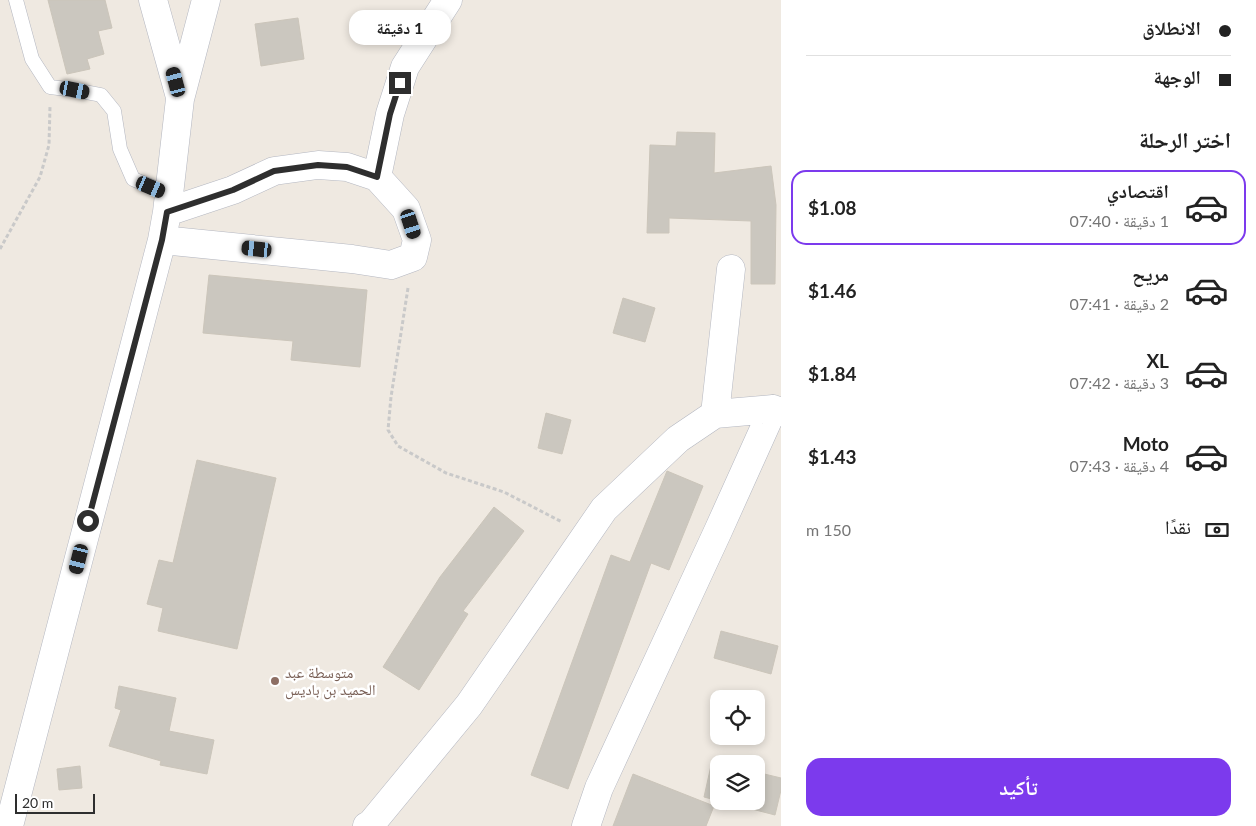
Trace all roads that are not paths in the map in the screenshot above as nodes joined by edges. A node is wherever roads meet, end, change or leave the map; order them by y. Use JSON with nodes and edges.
{"nodes":[{"id":1,"x":16,"y":0,"type":"edge"},
{"id":2,"x":153,"y":0,"type":"edge"},
{"id":3,"x":206,"y":0,"type":"edge"},
{"id":4,"x":448,"y":0,"type":"edge"},
{"id":5,"x":180,"y":99,"type":"junction"},
{"id":6,"x":377,"y":177,"type":"junction"},
{"id":7,"x":168,"y":203,"type":"junction"},
{"id":8,"x":162,"y":240,"type":"junction"},
{"id":9,"x":731,"y":269,"type":"dead end"},
{"id":10,"x":777,"y":411,"type":"edge"},
{"id":11,"x":715,"y":414,"type":"junction"},
{"id":12,"x":0,"y":785,"type":"edge"},
{"id":13,"x":10,"y":824,"type":"edge"},
{"id":14,"x":367,"y":826,"type":"edge"},
{"id":15,"x":586,"y":826,"type":"edge"}],
"edges":[{"from":1,"to":7,"type":"lane"},
{"from":2,"to":5,"type":"street"},
{"from":3,"to":5,"type":"street"},
{"from":4,"to":6,"type":"street"},
{"from":5,"to":7,"type":"street"},
{"from":6,"to":7,"type":"street"},
{"from":6,"to":8,"type":"street"},
{"from":7,"to":8,"type":"street"},
{"from":8,"to":13,"type":"street"},
{"from":9,"to":11,"type":"street"},
{"from":10,"to":11,"type":"street"},
{"from":10,"to":15,"type":"street"},
{"from":11,"to":14,"type":"street"},
{"from":12,"to":13,"type":"street"}]}
